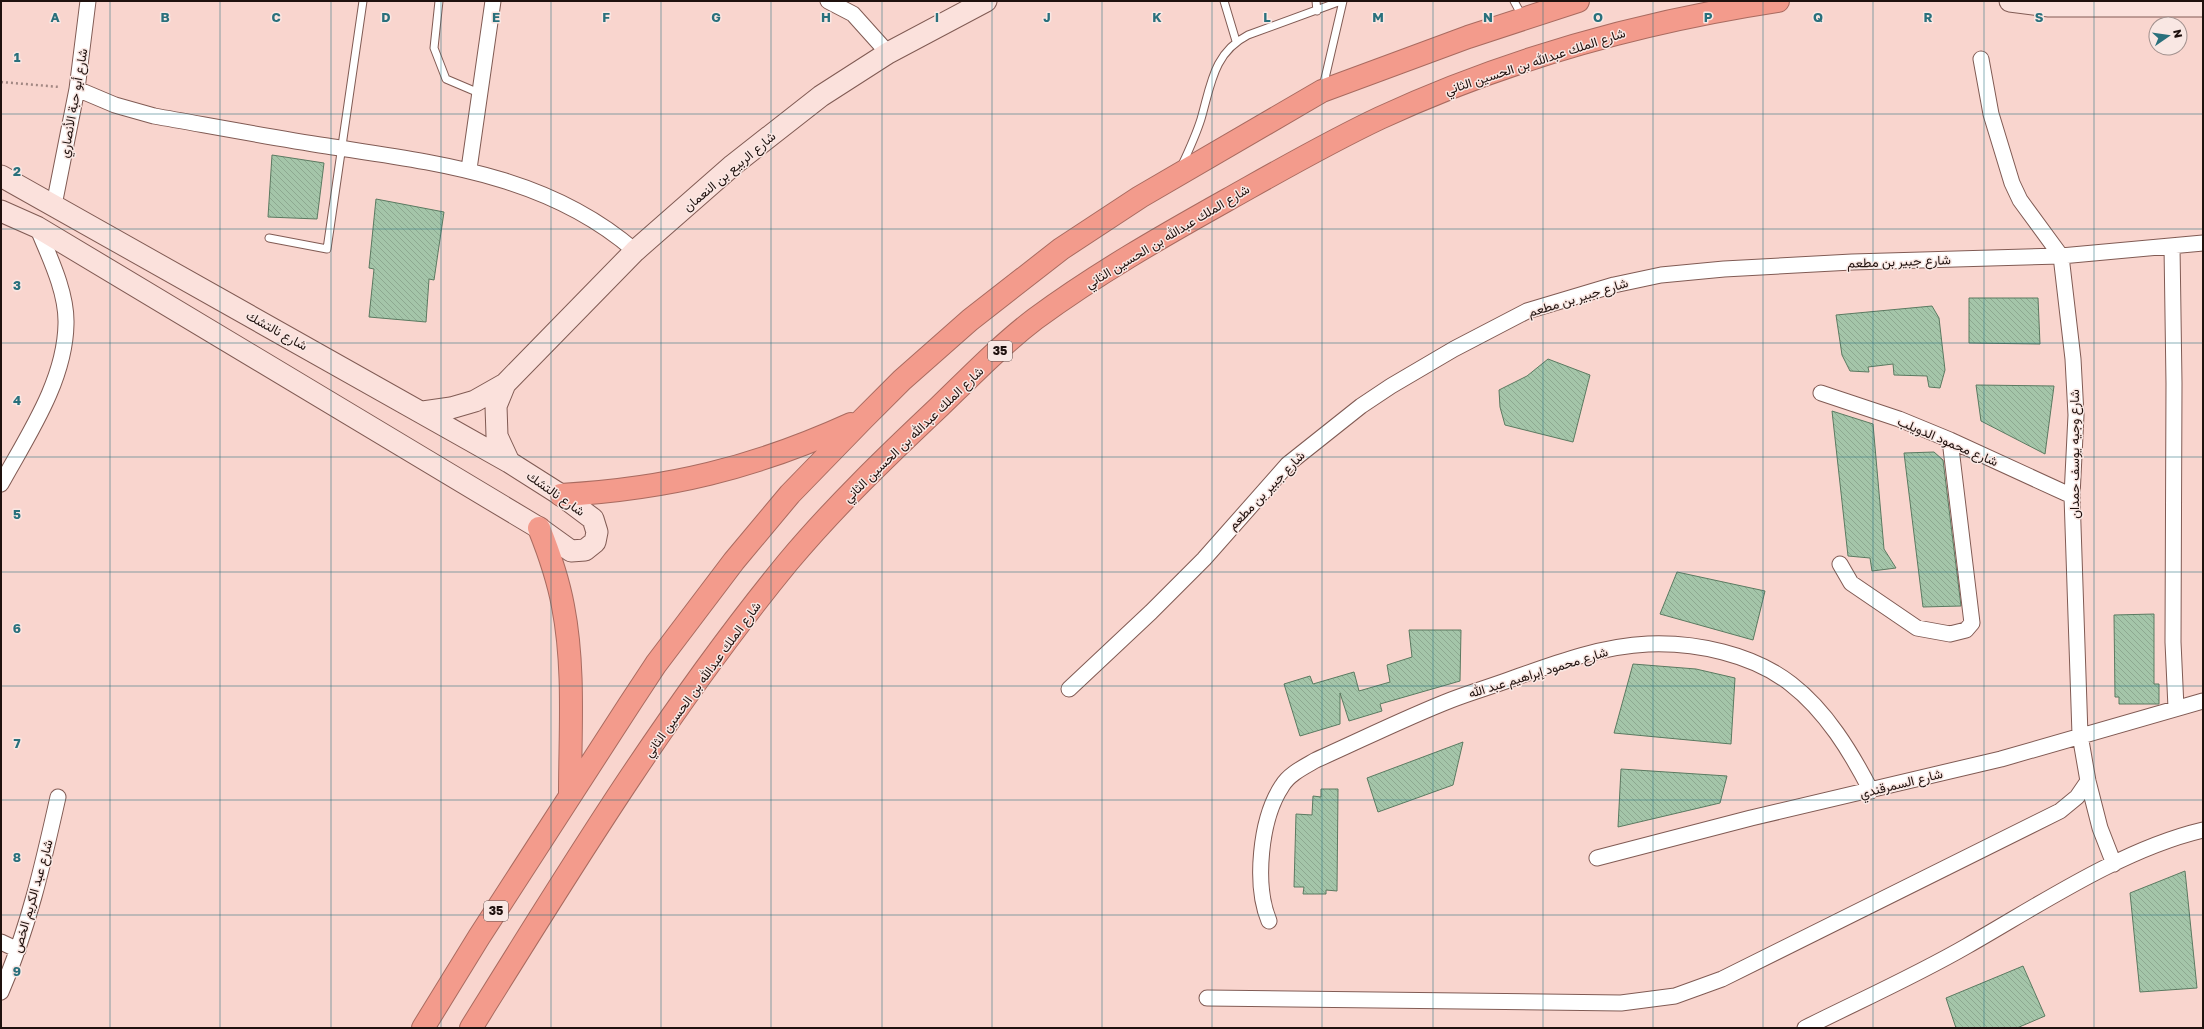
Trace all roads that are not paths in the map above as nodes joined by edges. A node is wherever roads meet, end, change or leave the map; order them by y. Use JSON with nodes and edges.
{"nodes":[{"id":1,"x":88,"y":1,"type":"edge"},
{"id":2,"x":364,"y":1,"type":"edge"},
{"id":3,"x":439,"y":1,"type":"edge"},
{"id":4,"x":493,"y":1,"type":"edge"},
{"id":5,"x":828,"y":1,"type":"edge"},
{"id":6,"x":986,"y":1,"type":"edge"},
{"id":7,"x":1224,"y":1,"type":"edge"},
{"id":8,"x":1316,"y":1,"type":"edge"},
{"id":9,"x":1342,"y":1,"type":"edge"},
{"id":10,"x":1578,"y":1,"type":"edge"},
{"id":11,"x":1778,"y":1,"type":"edge"},
{"id":12,"x":2010,"y":1,"type":"edge"},
{"id":13,"x":2203,"y":6,"type":"edge"},
{"id":14,"x":1519,"y":9,"type":"edge"},
{"id":15,"x":1317,"y":11,"type":"junction"},
{"id":16,"x":1236,"y":41,"type":"junction"},
{"id":17,"x":888,"y":54,"type":"junction"},
{"id":18,"x":1981,"y":59,"type":"dead end"},
{"id":19,"x":77,"y":89,"type":"junction"},
{"id":20,"x":1322,"y":91,"type":"junction"},
{"id":21,"x":479,"y":93,"type":"junction"},
{"id":22,"x":342,"y":148,"type":"junction"},
{"id":23,"x":469,"y":169,"type":"junction"},
{"id":24,"x":1177,"y":175,"type":"junction"},
{"id":25,"x":1,"y":176,"type":"edge"},
{"id":26,"x":54,"y":205,"type":"junction"},
{"id":27,"x":1,"y":210,"type":"edge"},
{"id":28,"x":38,"y":228,"type":"junction"},
{"id":29,"x":268,"y":238,"type":"dead end"},
{"id":30,"x":2203,"y":243,"type":"edge"},
{"id":31,"x":2172,"y":246,"type":"junction"},
{"id":32,"x":635,"y":251,"type":"junction"},
{"id":33,"x":2061,"y":256,"type":"junction"},
{"id":34,"x":505,"y":384,"type":"junction"},
{"id":35,"x":1821,"y":393,"type":"dead end"},
{"id":36,"x":423,"y":412,"type":"junction"},
{"id":37,"x":863,"y":419,"type":"junction"},
{"id":38,"x":1950,"y":440,"type":"junction"},
{"id":39,"x":509,"y":462,"type":"junction"},
{"id":40,"x":1,"y":484,"type":"edge"},
{"id":41,"x":561,"y":495,"type":"junction"},
{"id":42,"x":2072,"y":496,"type":"junction"},
{"id":43,"x":539,"y":528,"type":"junction"},
{"id":44,"x":1840,"y":564,"type":"dead end"},
{"id":45,"x":1069,"y":689,"type":"dead end"},
{"id":46,"x":2203,"y":701,"type":"edge"},
{"id":47,"x":2176,"y":708,"type":"junction"},
{"id":48,"x":2080,"y":735,"type":"junction"},
{"id":49,"x":2088,"y":781,"type":"junction"},
{"id":50,"x":1871,"y":791,"type":"junction"},
{"id":51,"x":570,"y":794,"type":"junction"},
{"id":52,"x":58,"y":797,"type":"dead end"},
{"id":53,"x":2203,"y":830,"type":"edge"},
{"id":54,"x":1598,"y":858,"type":"dead end"},
{"id":55,"x":2114,"y":864,"type":"junction"},
{"id":56,"x":1269,"y":921,"type":"dead end"},
{"id":57,"x":1,"y":942,"type":"edge"},
{"id":58,"x":18,"y":950,"type":"junction"},
{"id":59,"x":1,"y":992,"type":"edge"},
{"id":60,"x":1207,"y":998,"type":"dead end"},
{"id":61,"x":423,"y":1028,"type":"edge"},
{"id":62,"x":471,"y":1028,"type":"edge"},
{"id":63,"x":1805,"y":1028,"type":"edge"}],
"edges":[{"from":1,"to":19,"type":"street","name":"شارع أبو حبة الأنصاري"},
{"from":2,"to":22,"type":"lane"},
{"from":3,"to":21,"type":"lane"},
{"from":4,"to":21,"type":"street"},
{"from":5,"to":17,"type":"street"},
{"from":6,"to":17,"type":"main road","name":"شارع الربيع بن النعمان"},
{"from":7,"to":16,"type":"lane"},
{"from":8,"to":15,"type":"lane"},
{"from":9,"to":15,"type":"lane"},
{"from":9,"to":20,"type":"lane"},
{"from":10,"to":14,"type":"highway","number":"35"},
{"from":11,"to":62,"type":"highway","name":"شارع الملك عبدالله بن الحسين الثاني","number":"35"},
{"from":12,"to":13,"type":"main road"},
{"from":14,"to":20,"type":"highway","number":"35"},
{"from":15,"to":16,"type":"lane"},
{"from":16,"to":24,"type":"lane"},
{"from":17,"to":32,"type":"main road","name":"شارع الربيع بن النعمان"},
{"from":18,"to":33,"type":"street","name":"شارع وجيه يوسف حمدان"},
{"from":19,"to":22,"type":"street"},
{"from":19,"to":26,"type":"street","name":"شارع أبو حبة الأنصاري"},
{"from":20,"to":24,"type":"highway","number":"35"},
{"from":21,"to":23,"type":"street"},
{"from":22,"to":23,"type":"street"},
{"from":22,"to":29,"type":"lane"},
{"from":23,"to":32,"type":"street"},
{"from":24,"to":37,"type":"highway","number":"35"},
{"from":25,"to":26,"type":"main road","name":"شارع نالتشك"},
{"from":26,"to":36,"type":"main road","name":"شارع نالتشك"},
{"from":27,"to":28,"type":"main road","name":"شارع نالتشك"},
{"from":28,"to":40,"type":"street"},
{"from":28,"to":43,"type":"main road","name":"شارع نالتشك"},
{"from":30,"to":31,"type":"street","name":"شارع جبير بن مطعم"},
{"from":31,"to":33,"type":"street","name":"شارع جبير بن مطعم"},
{"from":31,"to":47,"type":"street"},
{"from":32,"to":34,"type":"main road","name":"شارع الربيع بن النعمان"},
{"from":33,"to":42,"type":"street","name":"شارع وجيه يوسف حمدان"},
{"from":33,"to":45,"type":"street","name":"شارع جبير بن مطعم"},
{"from":34,"to":36,"type":"main road","name":"شارع الربيع بن النعمان"},
{"from":34,"to":39,"type":"main road","name":"شارع الربيع بن النعمان"},
{"from":35,"to":38,"type":"street","name":"شارع محمود الدويلب"},
{"from":36,"to":39,"type":"main road","name":"شارع نالتشك"},
{"from":37,"to":41,"type":"highway"},
{"from":37,"to":51,"type":"highway","number":"35"},
{"from":38,"to":42,"type":"street","name":"شارع محمود الدويلب"},
{"from":38,"to":44,"type":"street"},
{"from":39,"to":41,"type":"main road","name":"شارع نالتشك"},
{"from":41,"to":43,"type":"main road","name":"شارع نالتشك"},
{"from":42,"to":48,"type":"street","name":"شارع وجيه يوسف حمدان"},
{"from":43,"to":51,"type":"highway"},
{"from":46,"to":47,"type":"street","name":"شارع السمرقندي"},
{"from":47,"to":48,"type":"street","name":"شارع السمرقندي"},
{"from":48,"to":49,"type":"street","name":"شارع وجيه يوسف حمدان"},
{"from":48,"to":50,"type":"street","name":"شارع السمرقندي"},
{"from":49,"to":55,"type":"street","name":"شارع وجيه يوسف حمدان"},
{"from":49,"to":60,"type":"street"},
{"from":50,"to":54,"type":"street","name":"شارع السمرقندي"},
{"from":50,"to":56,"type":"street","name":"شارع محمود إبراهيم عبد الله"},
{"from":51,"to":61,"type":"highway","number":"35"},
{"from":52,"to":58,"type":"street","name":"شارع عبد الكريم الخص"},
{"from":53,"to":55,"type":"street"},
{"from":55,"to":63,"type":"street"},
{"from":57,"to":58,"type":"street"},
{"from":58,"to":59,"type":"street","name":"شارع عبد الكريم الخص"}]}
